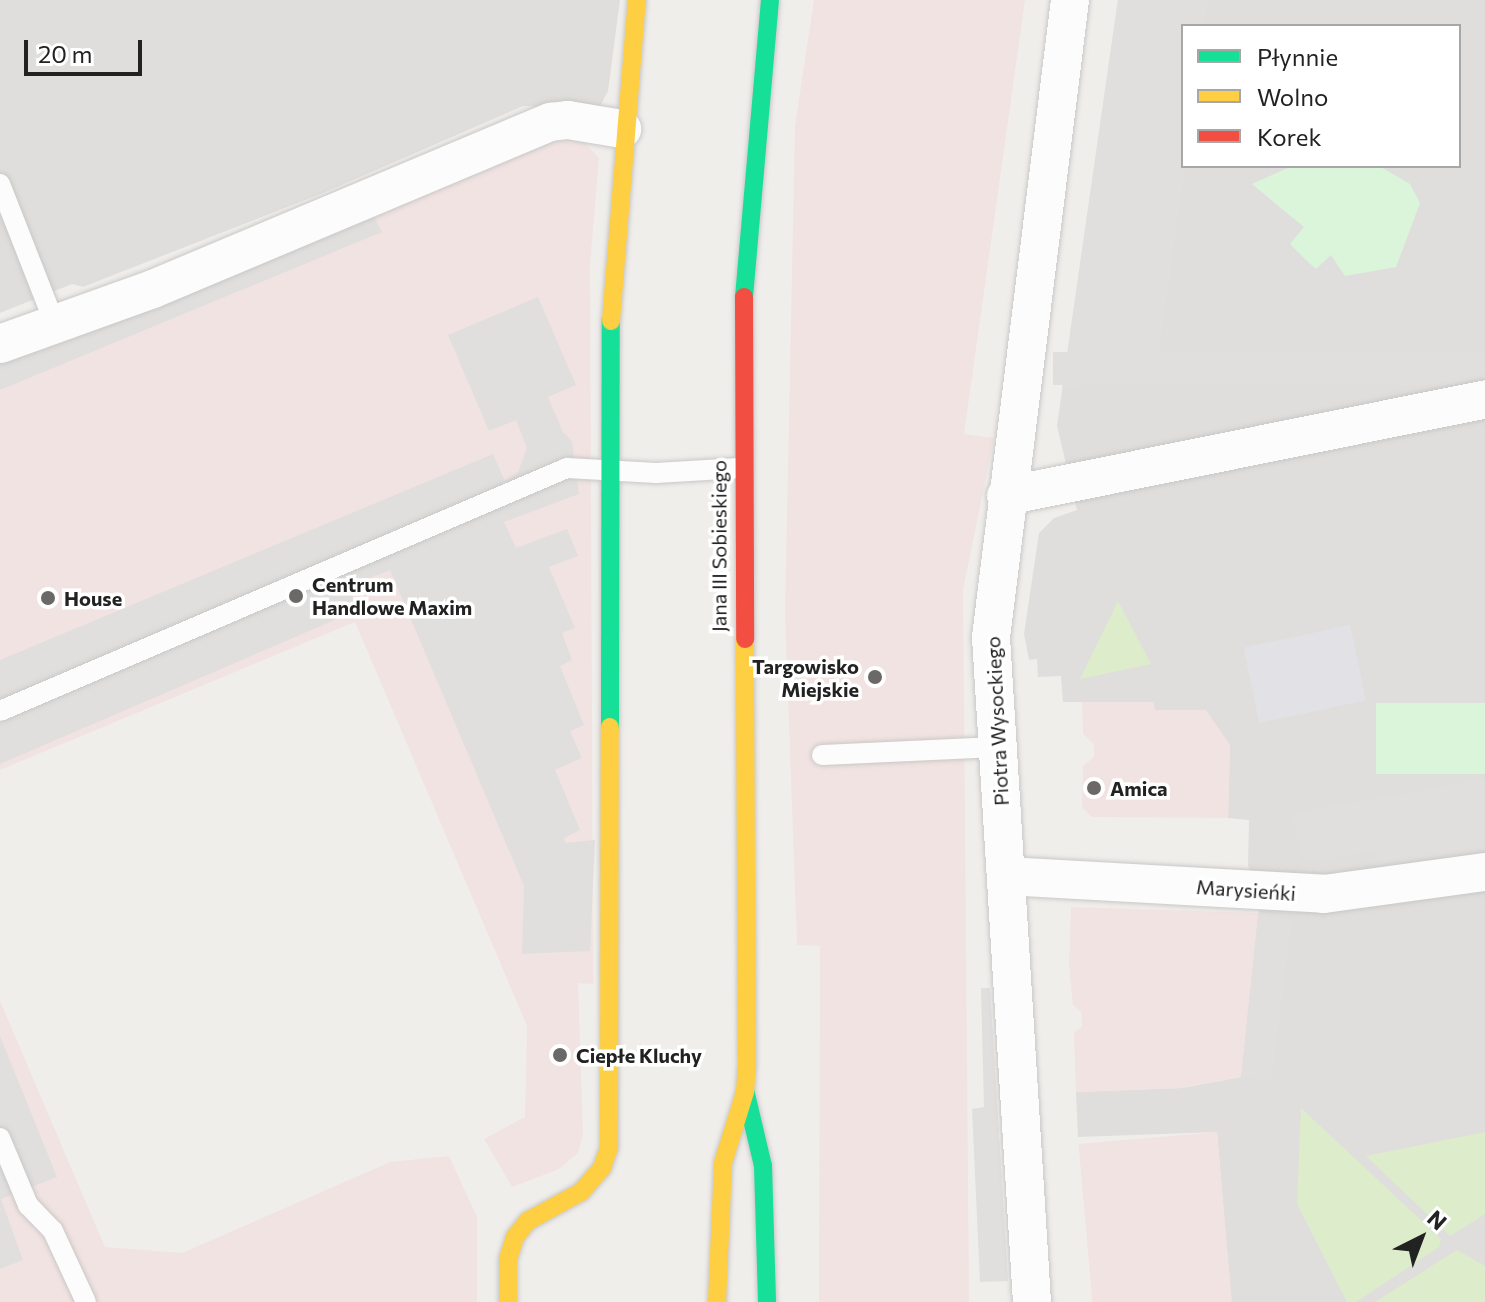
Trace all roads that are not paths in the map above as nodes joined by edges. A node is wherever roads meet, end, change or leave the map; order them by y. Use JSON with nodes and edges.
{"nodes":[{"id":1,"x":637,"y":0,"type":"edge"},
{"id":2,"x":770,"y":0,"type":"edge"},
{"id":3,"x":1070,"y":0,"type":"edge"},
{"id":4,"x":622,"y":129,"type":"junction"},
{"id":5,"x":0,"y":184,"type":"edge"},
{"id":6,"x":55,"y":324,"type":"junction"},
{"id":7,"x":0,"y":344,"type":"edge"},
{"id":8,"x":1485,"y":399,"type":"edge"},
{"id":9,"x":740,"y":468,"type":"junction"},
{"id":10,"x":610,"y":470,"type":"junction"},
{"id":11,"x":1006,"y":496,"type":"junction"},
{"id":12,"x":0,"y":711,"type":"edge"},
{"id":13,"x":998,"y":747,"type":"junction"},
{"id":14,"x":822,"y":755,"type":"dead end"},
{"id":15,"x":1485,"y":872,"type":"edge"},
{"id":16,"x":1006,"y":876,"type":"junction"},
{"id":17,"x":745,"y":1092,"type":"junction"},
{"id":18,"x":0,"y":1138,"type":"edge"},
{"id":19,"x":86,"y":1302,"type":"edge"},
{"id":20,"x":508,"y":1302,"type":"edge"},
{"id":21,"x":717,"y":1302,"type":"edge"},
{"id":22,"x":767,"y":1302,"type":"edge"},
{"id":23,"x":1032,"y":1302,"type":"edge"}],
"edges":[{"from":1,"to":4,"type":"street"},
{"from":2,"to":9,"type":"street","name":"Jana III Sobieskiego"},
{"from":3,"to":11,"type":"street","name":"Piotra Wysockiego"},
{"from":4,"to":6,"type":"street"},
{"from":4,"to":10,"type":"street"},
{"from":5,"to":6,"type":"lane"},
{"from":6,"to":7,"type":"street"},
{"from":8,"to":11,"type":"street"},
{"from":9,"to":10,"type":"lane"},
{"from":9,"to":17,"type":"street","name":"Jana III Sobieskiego"},
{"from":10,"to":12,"type":"lane"},
{"from":10,"to":20,"type":"street"},
{"from":11,"to":13,"type":"street","name":"Piotra Wysockiego"},
{"from":13,"to":14,"type":"lane"},
{"from":13,"to":16,"type":"street","name":"Piotra Wysockiego"},
{"from":15,"to":16,"type":"street","name":"Marysieńki"},
{"from":16,"to":23,"type":"street","name":"Piotra Wysockiego"},
{"from":17,"to":21,"type":"street","name":"Jana III Sobieskiego"},
{"from":17,"to":22,"type":"street","name":"Jana III Sobieskiego"},
{"from":18,"to":19,"type":"lane"}]}
